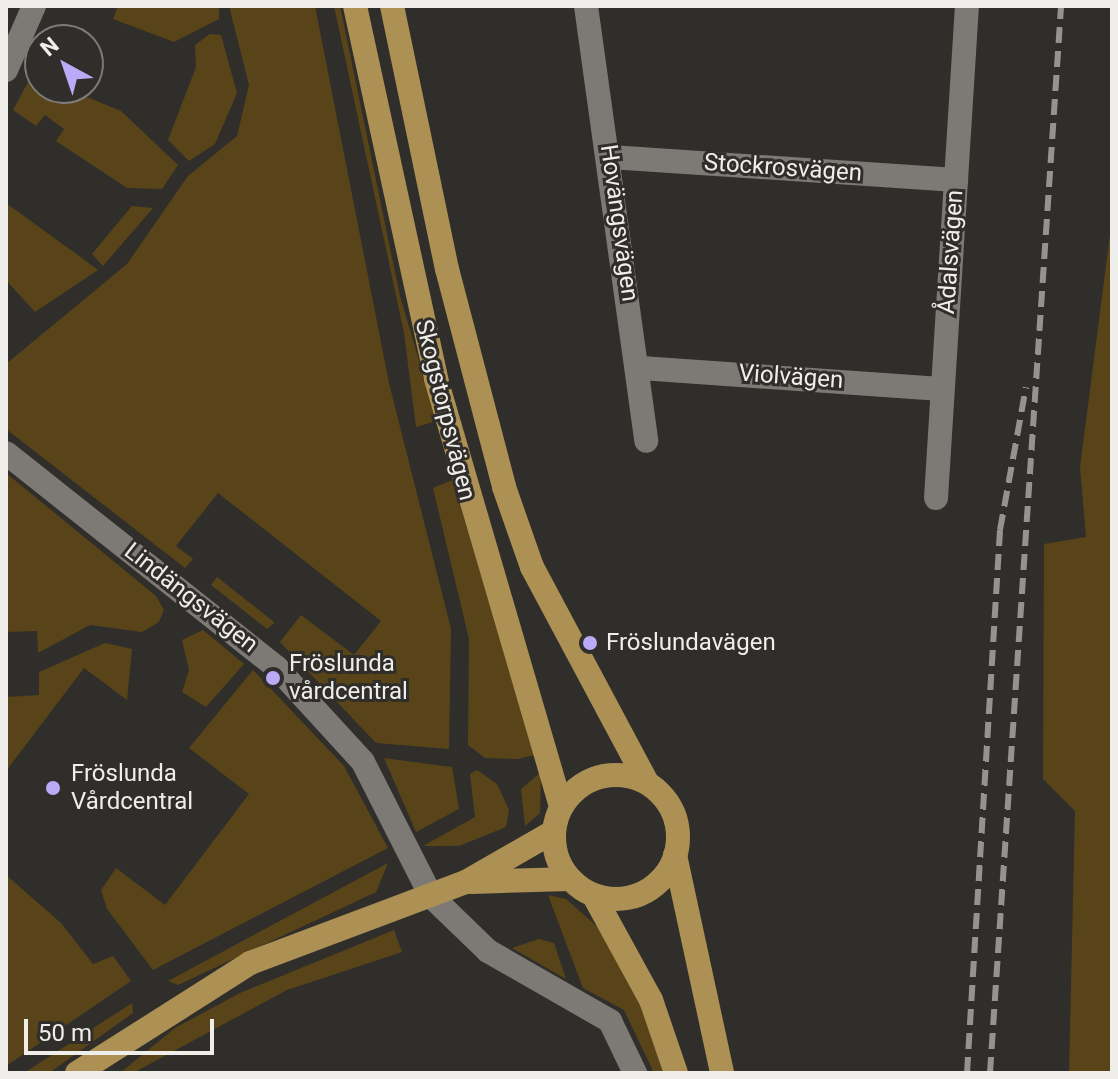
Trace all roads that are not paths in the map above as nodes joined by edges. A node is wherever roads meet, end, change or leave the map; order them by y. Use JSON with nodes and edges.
{"nodes":[{"id":1,"x":34,"y":6,"type":"edge"},
{"id":2,"x":355,"y":6,"type":"edge"},
{"id":3,"x":392,"y":6,"type":"edge"},
{"id":4,"x":586,"y":6,"type":"edge"},
{"id":5,"x":967,"y":6,"type":"edge"},
{"id":6,"x":6,"y":70,"type":"edge"},
{"id":7,"x":610,"y":157,"type":"junction"},
{"id":8,"x":956,"y":180,"type":"junction"},
{"id":9,"x":641,"y":368,"type":"junction"},
{"id":10,"x":941,"y":389,"type":"junction"},
{"id":11,"x":646,"y":441,"type":"dead end"},
{"id":12,"x":6,"y":453,"type":"edge"},
{"id":13,"x":936,"y":498,"type":"dead end"},
{"id":14,"x":647,"y":782,"type":"junction"},
{"id":15,"x":561,"y":807,"type":"junction"},
{"id":16,"x":553,"y":832,"type":"junction"},
{"id":17,"x":675,"y":855,"type":"junction"},
{"id":18,"x":570,"y":879,"type":"junction"},
{"id":19,"x":466,"y":882,"type":"junction"},
{"id":20,"x":431,"y":896,"type":"junction"},
{"id":21,"x":594,"y":896,"type":"junction"},
{"id":22,"x":77,"y":1073,"type":"edge"},
{"id":23,"x":635,"y":1073,"type":"edge"},
{"id":24,"x":676,"y":1073,"type":"edge"},
{"id":25,"x":722,"y":1073,"type":"edge"}],
"edges":[{"from":1,"to":6,"type":"street"},
{"from":2,"to":15,"type":"main road","name":"Skogstorpsvägen"},
{"from":3,"to":14,"type":"main road","name":"Skogstorpsvägen"},
{"from":4,"to":7,"type":"street","name":"Hovängsvägen"},
{"from":5,"to":8,"type":"street","name":"Ådalsvägen"},
{"from":7,"to":8,"type":"street","name":"Stockrosvägen"},
{"from":7,"to":9,"type":"street","name":"Hovängsvägen"},
{"from":8,"to":10,"type":"street","name":"Ådalsvägen"},
{"from":9,"to":10,"type":"street","name":"Violvägen"},
{"from":9,"to":11,"type":"street","name":"Hovängsvägen"},
{"from":10,"to":13,"type":"street","name":"Ådalsvägen"},
{"from":12,"to":20,"type":"street","name":"Lindängsvägen"},
{"from":14,"to":15,"type":"main road"},
{"from":14,"to":17,"type":"main road"},
{"from":15,"to":16,"type":"main road"},
{"from":16,"to":18,"type":"main road"},
{"from":16,"to":19,"type":"main road"},
{"from":17,"to":21,"type":"main road"},
{"from":17,"to":25,"type":"main road"},
{"from":18,"to":19,"type":"main road"},
{"from":18,"to":21,"type":"main road"},
{"from":19,"to":20,"type":"main road"},
{"from":20,"to":22,"type":"main road"},
{"from":20,"to":23,"type":"street","name":"Lindängsvägen"},
{"from":21,"to":24,"type":"main road"}]}
